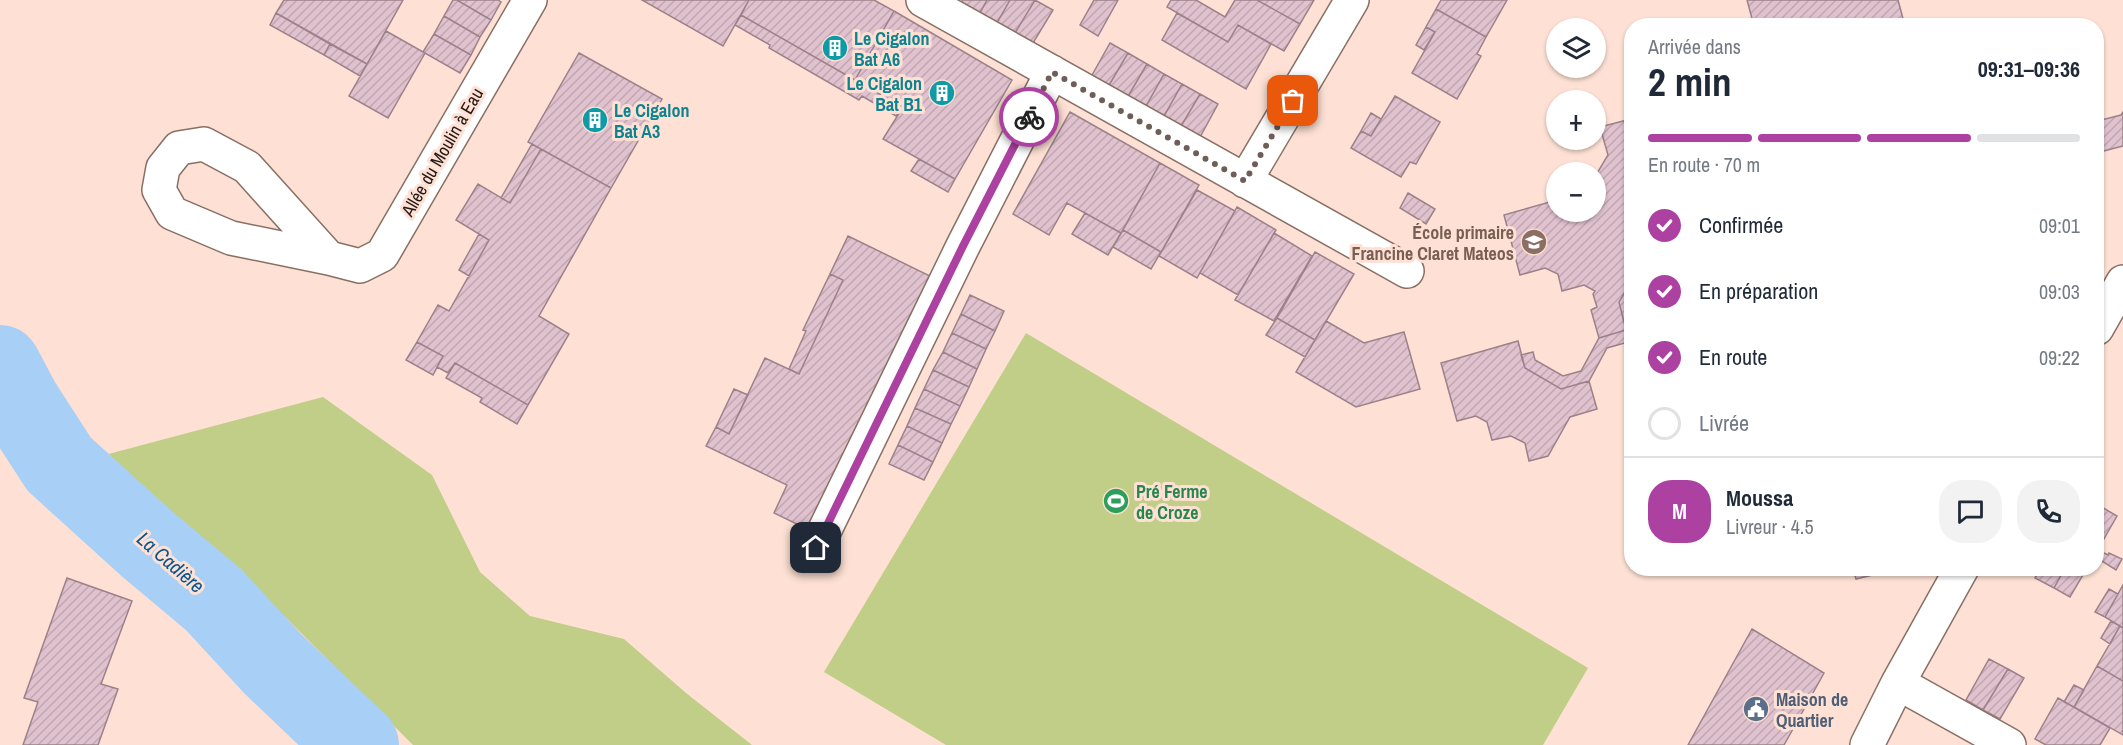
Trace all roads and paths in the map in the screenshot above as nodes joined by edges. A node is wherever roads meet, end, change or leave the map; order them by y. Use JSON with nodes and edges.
{"nodes":[{"id":1,"x":530,"y":0,"type":"edge"},
{"id":2,"x":923,"y":0,"type":"edge"},
{"id":3,"x":1352,"y":0,"type":"edge"},
{"id":4,"x":1052,"y":72,"type":"junction"},
{"id":5,"x":1245,"y":181,"type":"junction"},
{"id":6,"x":329,"y":258,"type":"junction"},
{"id":7,"x":1407,"y":271,"type":"dead end"},
{"id":8,"x":2123,"y":282,"type":"edge"},
{"id":9,"x":2104,"y":316,"type":"edge"},
{"id":10,"x":816,"y":548,"type":"dead end"},
{"id":11,"x":1958,"y":576,"type":"edge"},
{"id":12,"x":1898,"y":682,"type":"junction"},
{"id":13,"x":1867,"y":745,"type":"edge"},
{"id":14,"x":2009,"y":745,"type":"edge"}],
"edges":[{"from":1,"to":6,"type":"street","name":"Allée du Moulin à Eau"},
{"from":2,"to":4,"type":"street"},
{"from":3,"to":5,"type":"street"},
{"from":4,"to":5,"type":"street"},
{"from":4,"to":10,"type":"street"},
{"from":5,"to":7,"type":"street"},
{"from":6,"to":6,"type":"street","name":"Allée du Moulin à Eau"},
{"from":8,"to":9,"type":"street"},
{"from":11,"to":12,"type":"street"},
{"from":12,"to":13,"type":"street"},
{"from":12,"to":14,"type":"street"}]}
